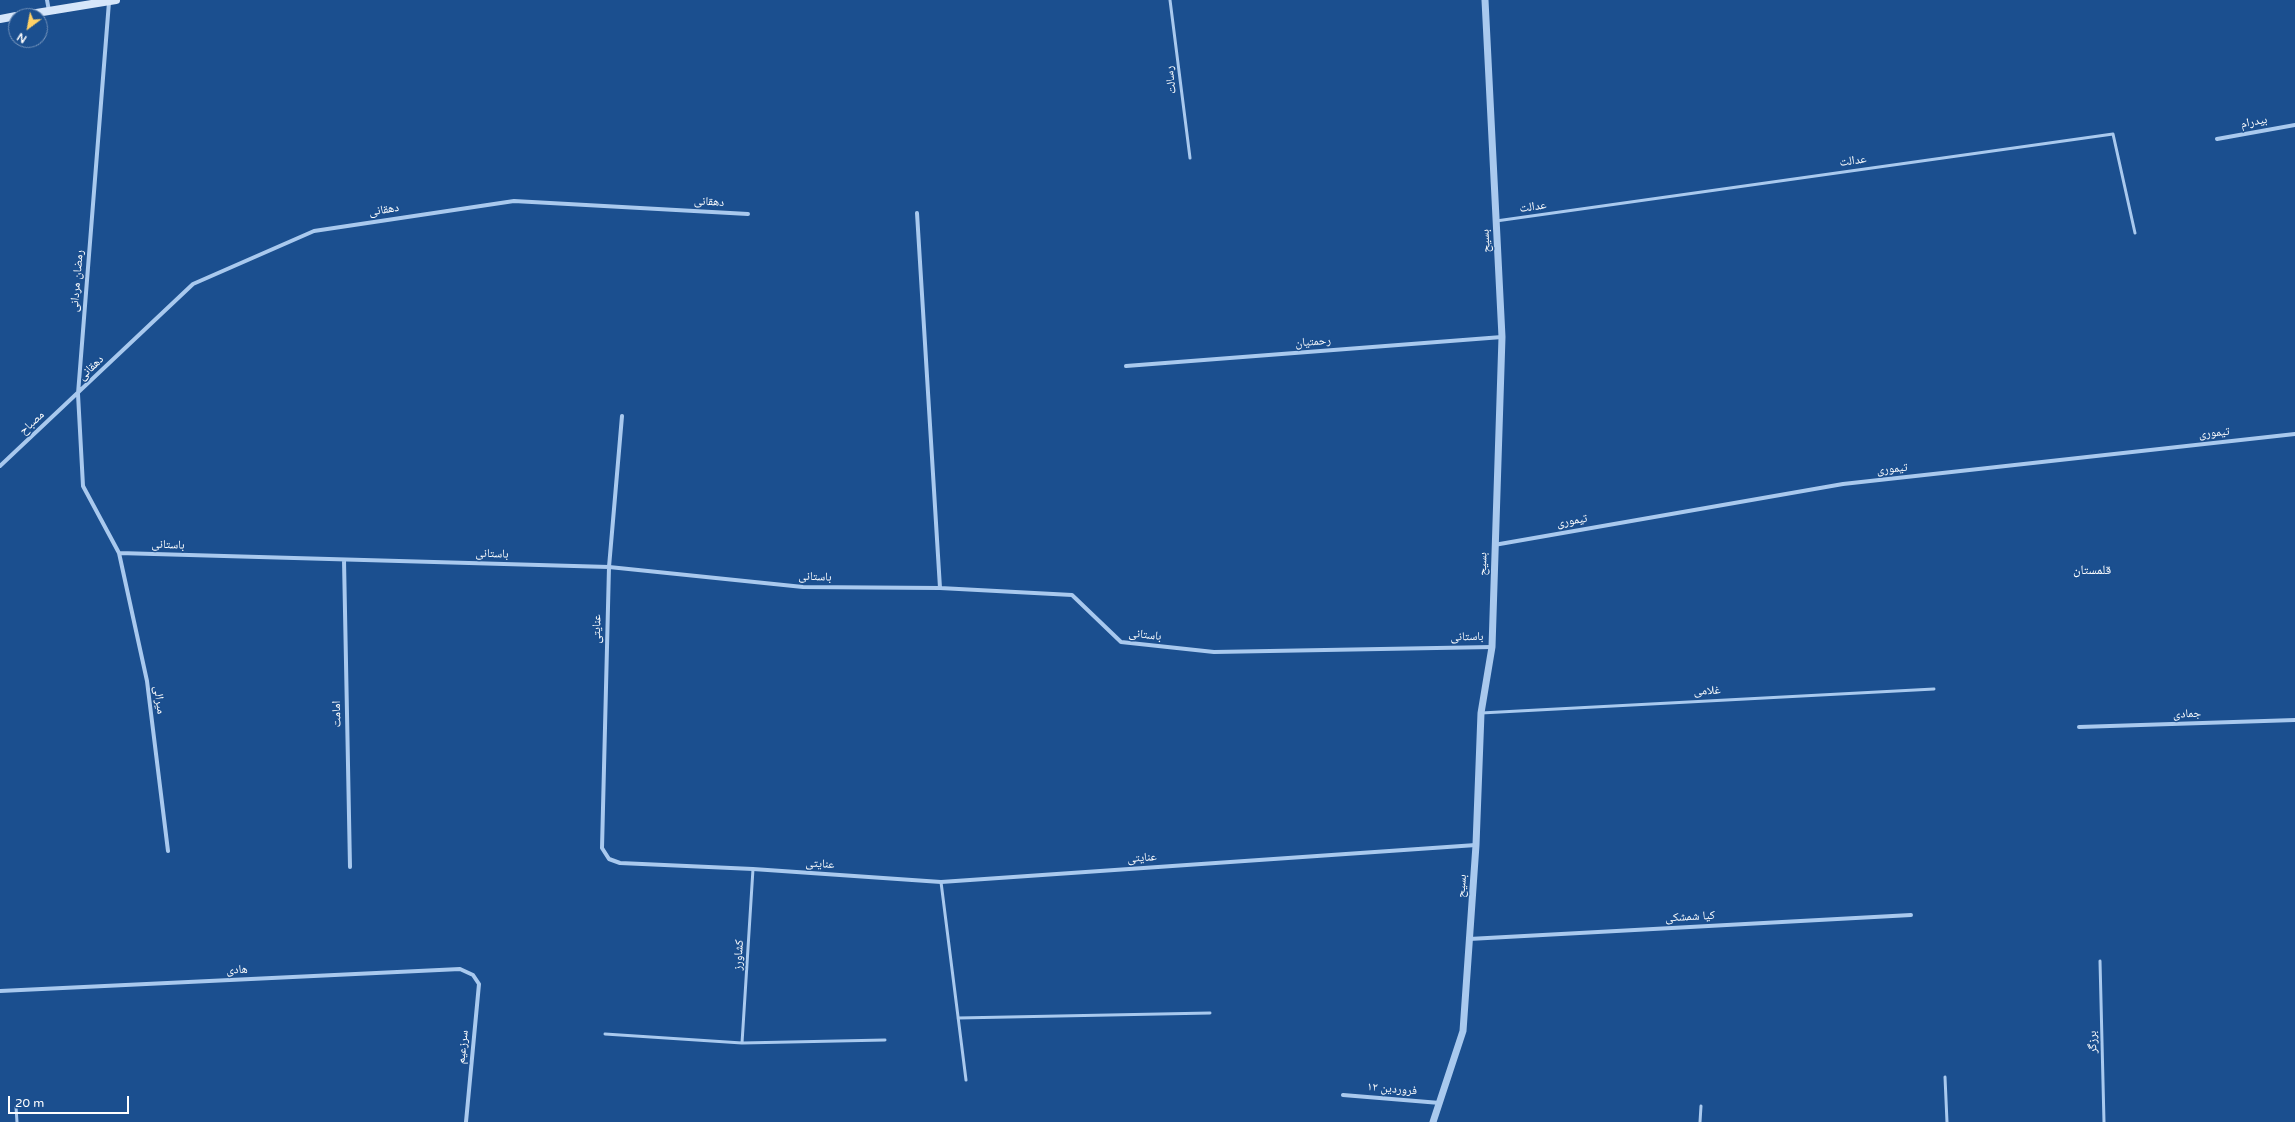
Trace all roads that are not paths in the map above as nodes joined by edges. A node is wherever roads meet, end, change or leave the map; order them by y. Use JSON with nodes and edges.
{"nodes":[{"id":1,"x":47,"y":0,"type":"edge"},
{"id":2,"x":1170,"y":0,"type":"edge"},
{"id":3,"x":1485,"y":0,"type":"edge"},
{"id":4,"x":113,"y":1,"type":"edge"},
{"id":5,"x":49,"y":11,"type":"joint"},
{"id":6,"x":2295,"y":125,"type":"edge"},
{"id":7,"x":2217,"y":140,"type":"dead end"},
{"id":8,"x":1190,"y":158,"type":"dead end"},
{"id":9,"x":917,"y":213,"type":"dead end"},
{"id":10,"x":748,"y":214,"type":"dead end"},
{"id":11,"x":1496,"y":221,"type":"junction"},
{"id":12,"x":2135,"y":233,"type":"dead end"},
{"id":13,"x":1502,"y":337,"type":"junction"},
{"id":14,"x":1126,"y":366,"type":"dead end"},
{"id":15,"x":78,"y":394,"type":"junction"},
{"id":16,"x":622,"y":416,"type":"dead end"},
{"id":17,"x":2295,"y":434,"type":"edge"},
{"id":18,"x":0,"y":466,"type":"edge"},
{"id":19,"x":1494,"y":545,"type":"junction"},
{"id":20,"x":119,"y":553,"type":"junction"},
{"id":21,"x":344,"y":560,"type":"junction"},
{"id":22,"x":609,"y":568,"type":"junction"},
{"id":23,"x":940,"y":588,"type":"junction"},
{"id":24,"x":1492,"y":647,"type":"junction"},
{"id":25,"x":1934,"y":688,"type":"dead end"},
{"id":26,"x":1481,"y":713,"type":"junction"},
{"id":27,"x":2295,"y":720,"type":"edge"},
{"id":28,"x":2079,"y":727,"type":"dead end"},
{"id":29,"x":1476,"y":845,"type":"junction"},
{"id":30,"x":168,"y":851,"type":"dead end"},
{"id":31,"x":350,"y":867,"type":"dead end"},
{"id":32,"x":753,"y":869,"type":"junction"},
{"id":33,"x":941,"y":882,"type":"junction"},
{"id":34,"x":1911,"y":915,"type":"dead end"},
{"id":35,"x":1470,"y":939,"type":"junction"},
{"id":36,"x":2100,"y":961,"type":"dead end"},
{"id":37,"x":473,"y":975,"type":"joint"},
{"id":38,"x":0,"y":991,"type":"edge"},
{"id":39,"x":1210,"y":1013,"type":"dead end"},
{"id":40,"x":958,"y":1018,"type":"junction"},
{"id":41,"x":605,"y":1034,"type":"dead end"},
{"id":42,"x":885,"y":1040,"type":"dead end"},
{"id":43,"x":742,"y":1043,"type":"junction"},
{"id":44,"x":1945,"y":1077,"type":"dead end"},
{"id":45,"x":966,"y":1080,"type":"dead end"},
{"id":46,"x":1342,"y":1095,"type":"dead end"},
{"id":47,"x":1440,"y":1104,"type":"junction"},
{"id":48,"x":1701,"y":1106,"type":"dead end"},
{"id":49,"x":16,"y":1108,"type":"dead end"},
{"id":50,"x":17,"y":1122,"type":"edge"},
{"id":51,"x":466,"y":1122,"type":"edge"},
{"id":52,"x":1433,"y":1122,"type":"edge"},
{"id":53,"x":1700,"y":1122,"type":"edge"},
{"id":54,"x":1947,"y":1122,"type":"edge"},
{"id":55,"x":2104,"y":1122,"type":"edge"}],
"edges":[{"from":1,"to":5,"type":"street"},
{"from":2,"to":8,"type":"lane","name":"رسالت"},
{"from":3,"to":11,"type":"street","name":"بسیح"},
{"from":4,"to":5,"type":"main road"},
{"from":4,"to":15,"type":"street","name":"رمضان مردانی"},
{"from":6,"to":7,"type":"street","name":"بیدرام"},
{"from":9,"to":23,"type":"street"},
{"from":10,"to":15,"type":"street","name":"دهقانی"},
{"from":11,"to":12,"type":"lane","name":"عدالت"},
{"from":11,"to":13,"type":"street","name":"بسیح"},
{"from":13,"to":14,"type":"street","name":"رحمتیان"},
{"from":13,"to":19,"type":"street","name":"بسیح"},
{"from":15,"to":18,"type":"street","name":"مصباح"},
{"from":15,"to":20,"type":"street","name":"رمضان مردانی"},
{"from":16,"to":22,"type":"street","name":"عنایتی"},
{"from":17,"to":19,"type":"street","name":"تیموری"},
{"from":19,"to":24,"type":"street","name":"بسیح"},
{"from":20,"to":21,"type":"street","name":"باستانی"},
{"from":20,"to":30,"type":"street","name":"میرالی"},
{"from":21,"to":22,"type":"street","name":"باستانی"},
{"from":21,"to":31,"type":"street","name":"امامت"},
{"from":22,"to":23,"type":"street","name":"باستانی"},
{"from":22,"to":32,"type":"street","name":"عنایتی"},
{"from":23,"to":24,"type":"street","name":"باستانی"},
{"from":24,"to":26,"type":"street","name":"بسیح"},
{"from":25,"to":26,"type":"lane","name":"غلامی"},
{"from":26,"to":29,"type":"street","name":"بسیح"},
{"from":27,"to":28,"type":"street","name":"جمادی"},
{"from":29,"to":33,"type":"street","name":"عنایتی"},
{"from":29,"to":35,"type":"street","name":"بسیح"},
{"from":32,"to":33,"type":"street","name":"عنایتی"},
{"from":32,"to":43,"type":"lane","name":"کشاورز"},
{"from":33,"to":40,"type":"lane"},
{"from":34,"to":35,"type":"street","name":"کیا شمشکی"},
{"from":35,"to":47,"type":"street","name":"بسیح"},
{"from":36,"to":55,"type":"lane","name":"برزگر"},
{"from":37,"to":38,"type":"street","name":"هادی"},
{"from":37,"to":51,"type":"street","name":"سرزعیم"},
{"from":39,"to":40,"type":"lane"},
{"from":40,"to":45,"type":"lane"},
{"from":41,"to":43,"type":"lane"},
{"from":42,"to":43,"type":"lane"},
{"from":44,"to":54,"type":"lane"},
{"from":46,"to":47,"type":"street","name":"۱۲ فروردین"},
{"from":47,"to":52,"type":"street","name":"بسیح"},
{"from":48,"to":53,"type":"lane"},
{"from":49,"to":50,"type":"lane"}]}
